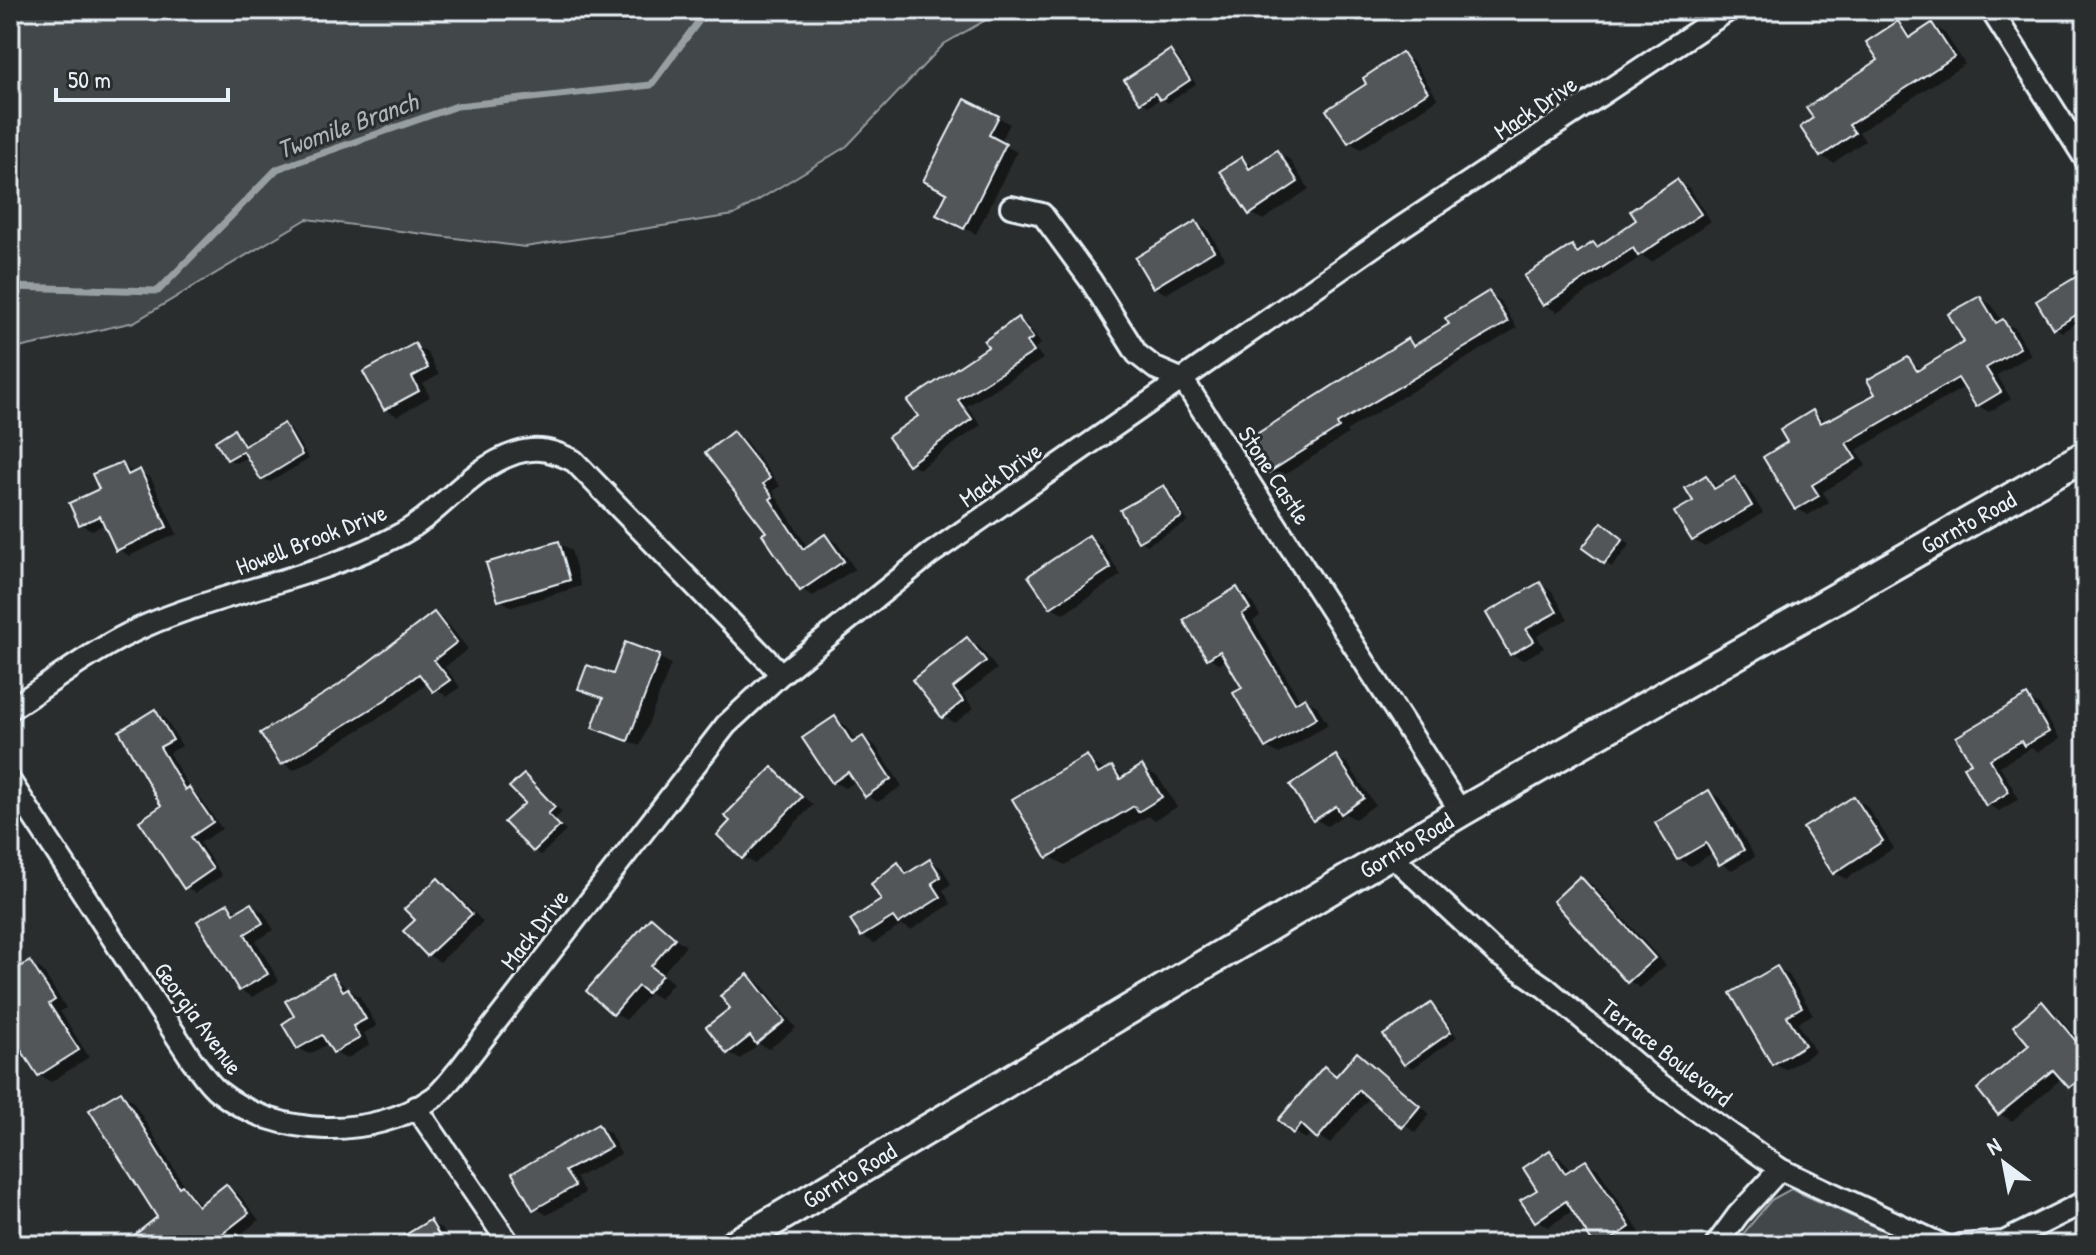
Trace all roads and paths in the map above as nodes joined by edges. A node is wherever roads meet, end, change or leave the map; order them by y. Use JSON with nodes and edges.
{"nodes":[{"id":1,"x":1729,"y":10,"type":"edge"},
{"id":2,"x":1991,"y":10,"type":"edge"},
{"id":3,"x":2086,"y":160,"type":"edge"},
{"id":4,"x":1011,"y":207,"type":"dead end"},
{"id":5,"x":1183,"y":380,"type":"junction"},
{"id":6,"x":2086,"y":455,"type":"edge"},
{"id":7,"x":781,"y":674,"type":"junction"},
{"id":8,"x":10,"y":709,"type":"edge"},
{"id":9,"x":10,"y":781,"type":"edge"},
{"id":10,"x":1461,"y":812,"type":"junction"},
{"id":11,"x":1390,"y":854,"type":"junction"},
{"id":12,"x":416,"y":1107,"type":"junction"},
{"id":13,"x":1780,"y":1169,"type":"junction"},
{"id":14,"x":2086,"y":1201,"type":"edge"},
{"id":15,"x":510,"y":1245,"type":"edge"},
{"id":16,"x":733,"y":1245,"type":"edge"},
{"id":17,"x":1716,"y":1245,"type":"edge"},
{"id":18,"x":1943,"y":1245,"type":"edge"},
{"id":19,"x":1960,"y":1245,"type":"edge"}],
"edges":[{"from":1,"to":5,"type":"street","name":"Mack Drive"},
{"from":2,"to":3,"type":"street"},
{"from":4,"to":5,"type":"street"},
{"from":5,"to":7,"type":"street","name":"Mack Drive"},
{"from":5,"to":10,"type":"street","name":"Stone Castle"},
{"from":6,"to":10,"type":"main road","name":"Gornto Road"},
{"from":7,"to":8,"type":"street","name":"Howell Brook Drive"},
{"from":7,"to":12,"type":"street","name":"Mack Drive"},
{"from":9,"to":12,"type":"street","name":"Georgia Avenue"},
{"from":10,"to":11,"type":"main road","name":"Gornto Road"},
{"from":11,"to":13,"type":"street","name":"Terrace Boulevard"},
{"from":11,"to":16,"type":"main road","name":"Gornto Road"},
{"from":12,"to":15,"type":"street"},
{"from":13,"to":17,"type":"street"},
{"from":13,"to":18,"type":"street","name":"Terrace Boulevard"},
{"from":14,"to":19,"type":"street"}]}
